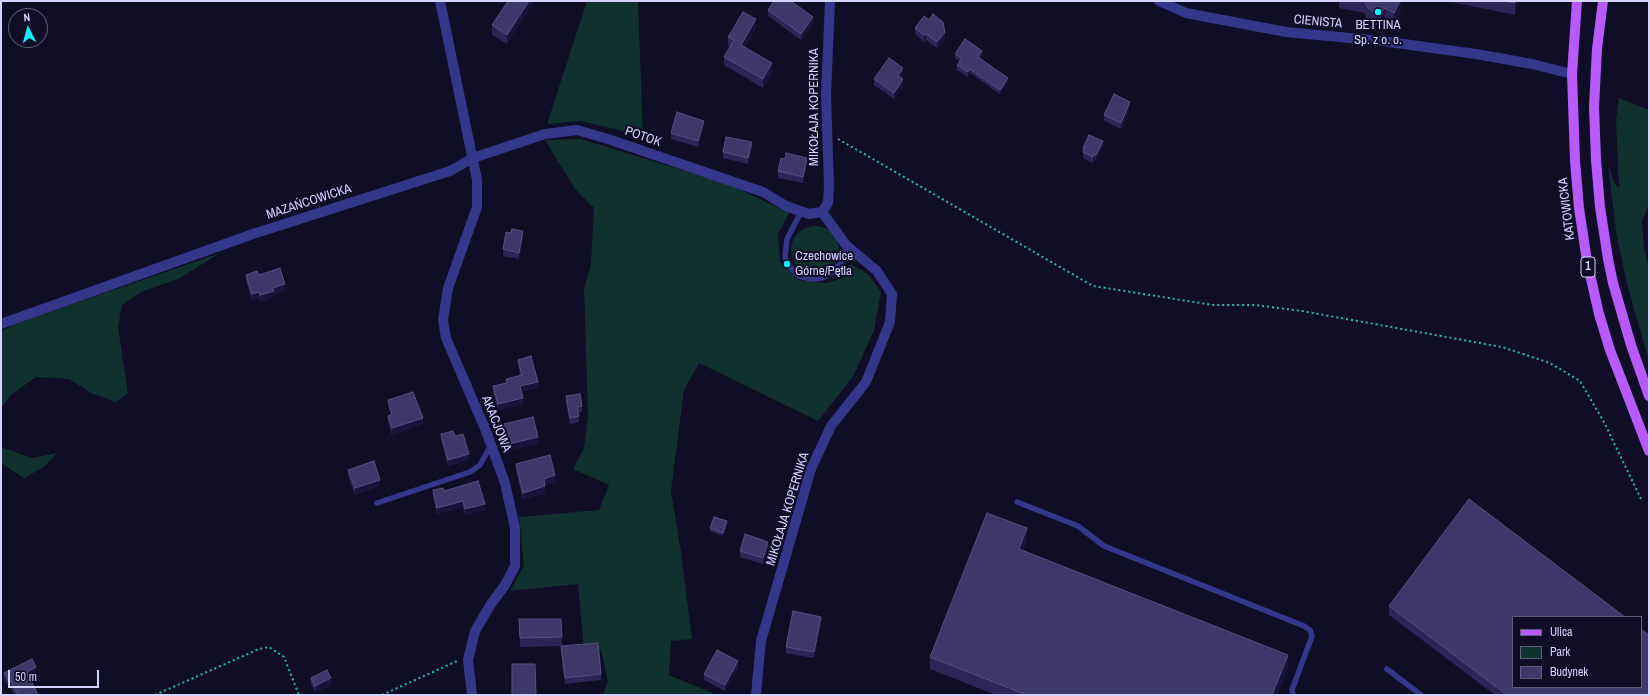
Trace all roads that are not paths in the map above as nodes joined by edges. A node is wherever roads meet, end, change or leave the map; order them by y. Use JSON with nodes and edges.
{"nodes":[{"id":1,"x":440,"y":1,"type":"edge"},
{"id":2,"x":830,"y":1,"type":"edge"},
{"id":3,"x":1159,"y":1,"type":"edge"},
{"id":4,"x":1577,"y":1,"type":"edge"},
{"id":5,"x":1603,"y":1,"type":"edge"},
{"id":6,"x":1572,"y":74,"type":"junction"},
{"id":7,"x":473,"y":158,"type":"junction"},
{"id":8,"x":801,"y":212,"type":"junction"},
{"id":9,"x":822,"y":212,"type":"junction"},
{"id":10,"x":846,"y":245,"type":"junction"},
{"id":11,"x":1,"y":324,"type":"edge"},
{"id":12,"x":1649,"y":396,"type":"edge"},
{"id":13,"x":491,"y":445,"type":"junction"},
{"id":14,"x":1649,"y":451,"type":"edge"},
{"id":15,"x":1017,"y":502,"type":"dead end"},
{"id":16,"x":378,"y":503,"type":"dead end"},
{"id":17,"x":1387,"y":669,"type":"dead end"},
{"id":18,"x":472,"y":695,"type":"edge"},
{"id":19,"x":756,"y":695,"type":"edge"},
{"id":20,"x":1293,"y":695,"type":"edge"},
{"id":21,"x":1421,"y":695,"type":"edge"}],
"edges":[{"from":1,"to":7,"type":"street"},
{"from":2,"to":9,"type":"street","name":"MIKOŁAJA KOPERNIKA"},
{"from":3,"to":6,"type":"street","name":"CIENISTA"},
{"from":4,"to":6,"type":"main road","name":"KATOWICKA","number":"1"},
{"from":5,"to":12,"type":"main road","number":"1"},
{"from":6,"to":14,"type":"main road","name":"KATOWICKA","number":"1"},
{"from":7,"to":8,"type":"street","name":"POTOK"},
{"from":7,"to":11,"type":"street","name":"MAZAŃCOWICKA"},
{"from":7,"to":13,"type":"street","name":"AKACJOWA"},
{"from":8,"to":9,"type":"street"},
{"from":8,"to":10,"type":"lane"},
{"from":9,"to":10,"type":"street"},
{"from":10,"to":19,"type":"street","name":"MIKOŁAJA KOPERNIKA"},
{"from":13,"to":16,"type":"lane"},
{"from":13,"to":18,"type":"street","name":"AKACJOWA"},
{"from":15,"to":20,"type":"lane"},
{"from":17,"to":21,"type":"lane"}]}
